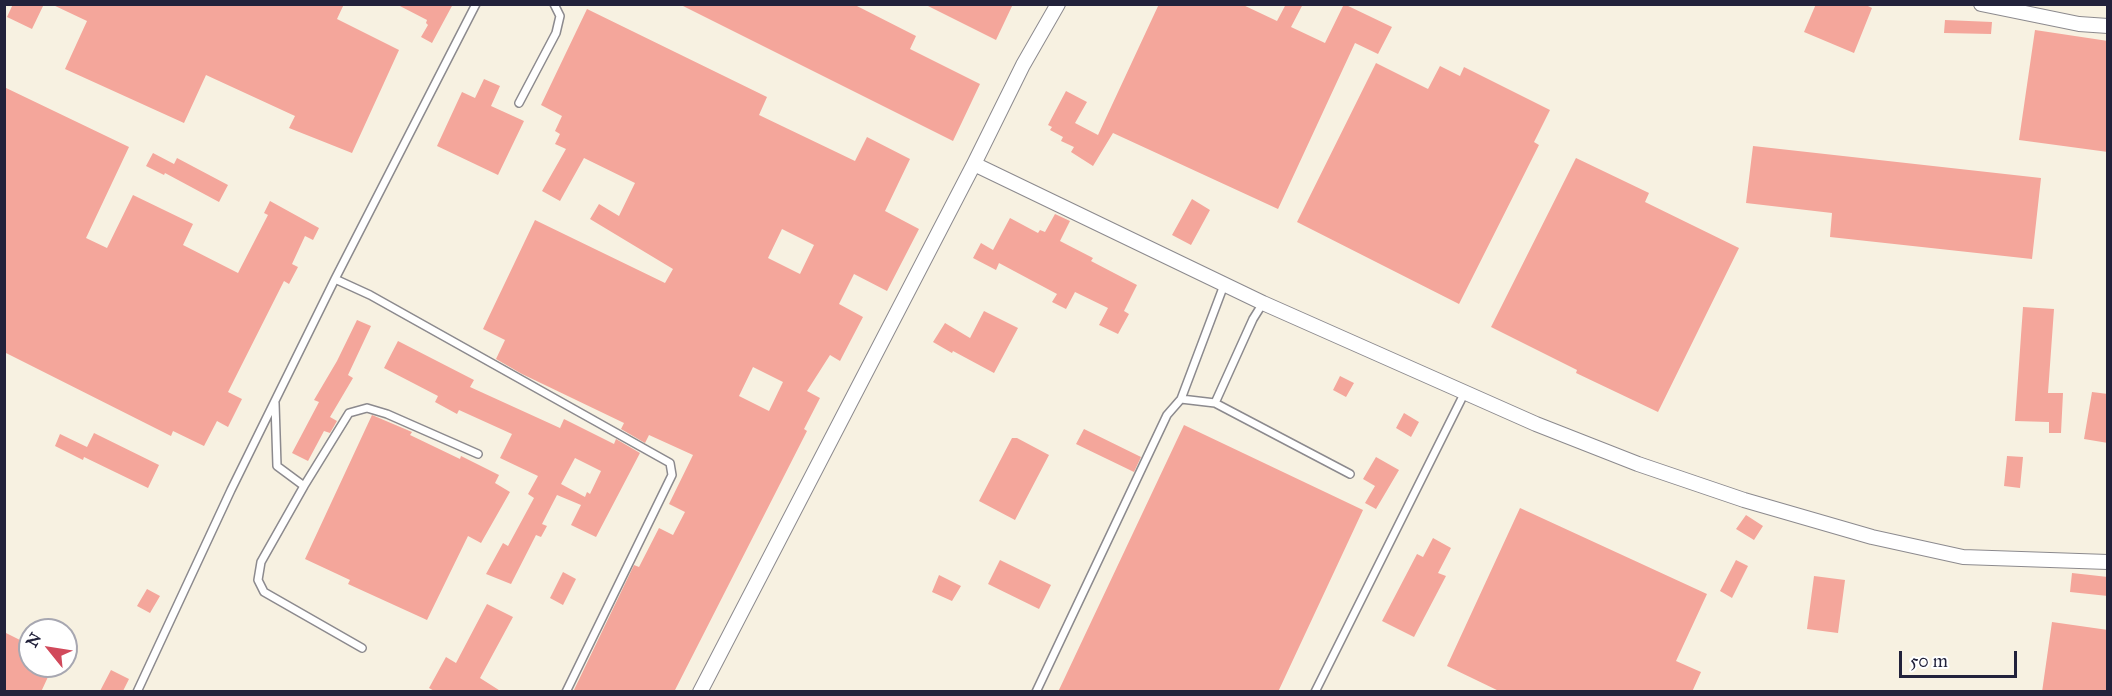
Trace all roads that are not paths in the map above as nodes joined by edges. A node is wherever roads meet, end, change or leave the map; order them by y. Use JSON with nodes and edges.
{"nodes":[{"id":1,"x":476,"y":4,"type":"edge"},
{"id":2,"x":554,"y":4,"type":"edge"},
{"id":3,"x":1058,"y":4,"type":"edge"},
{"id":4,"x":1981,"y":4,"type":"edge"},
{"id":5,"x":2108,"y":26,"type":"edge"},
{"id":6,"x":519,"y":103,"type":"dead end"},
{"id":7,"x":974,"y":164,"type":"junction"},
{"id":8,"x":335,"y":279,"type":"junction"},
{"id":9,"x":1224,"y":285,"type":"junction"},
{"id":10,"x":1263,"y":303,"type":"junction"},
{"id":11,"x":1465,"y":393,"type":"junction"},
{"id":12,"x":1181,"y":399,"type":"junction"},
{"id":13,"x":275,"y":400,"type":"junction"},
{"id":14,"x":1215,"y":403,"type":"junction"},
{"id":15,"x":478,"y":454,"type":"dead end"},
{"id":16,"x":1350,"y":474,"type":"dead end"},
{"id":17,"x":304,"y":486,"type":"junction"},
{"id":18,"x":2108,"y":562,"type":"edge"},
{"id":19,"x":362,"y":648,"type":"dead end"},
{"id":20,"x":137,"y":692,"type":"edge"},
{"id":21,"x":566,"y":692,"type":"edge"},
{"id":22,"x":700,"y":692,"type":"edge"},
{"id":23,"x":1036,"y":692,"type":"edge"},
{"id":24,"x":1315,"y":692,"type":"edge"}],
"edges":[{"from":1,"to":8,"type":"lane"},
{"from":2,"to":6,"type":"lane"},
{"from":3,"to":7,"type":"street"},
{"from":4,"to":5,"type":"street"},
{"from":7,"to":9,"type":"street"},
{"from":7,"to":22,"type":"street"},
{"from":8,"to":13,"type":"lane"},
{"from":8,"to":21,"type":"lane"},
{"from":9,"to":10,"type":"street"},
{"from":9,"to":12,"type":"lane"},
{"from":10,"to":11,"type":"street"},
{"from":10,"to":14,"type":"lane"},
{"from":11,"to":18,"type":"street"},
{"from":11,"to":24,"type":"lane"},
{"from":12,"to":14,"type":"lane"},
{"from":12,"to":23,"type":"lane"},
{"from":13,"to":17,"type":"lane"},
{"from":13,"to":20,"type":"lane"},
{"from":14,"to":16,"type":"lane"},
{"from":15,"to":17,"type":"lane"},
{"from":17,"to":19,"type":"lane"}]}
